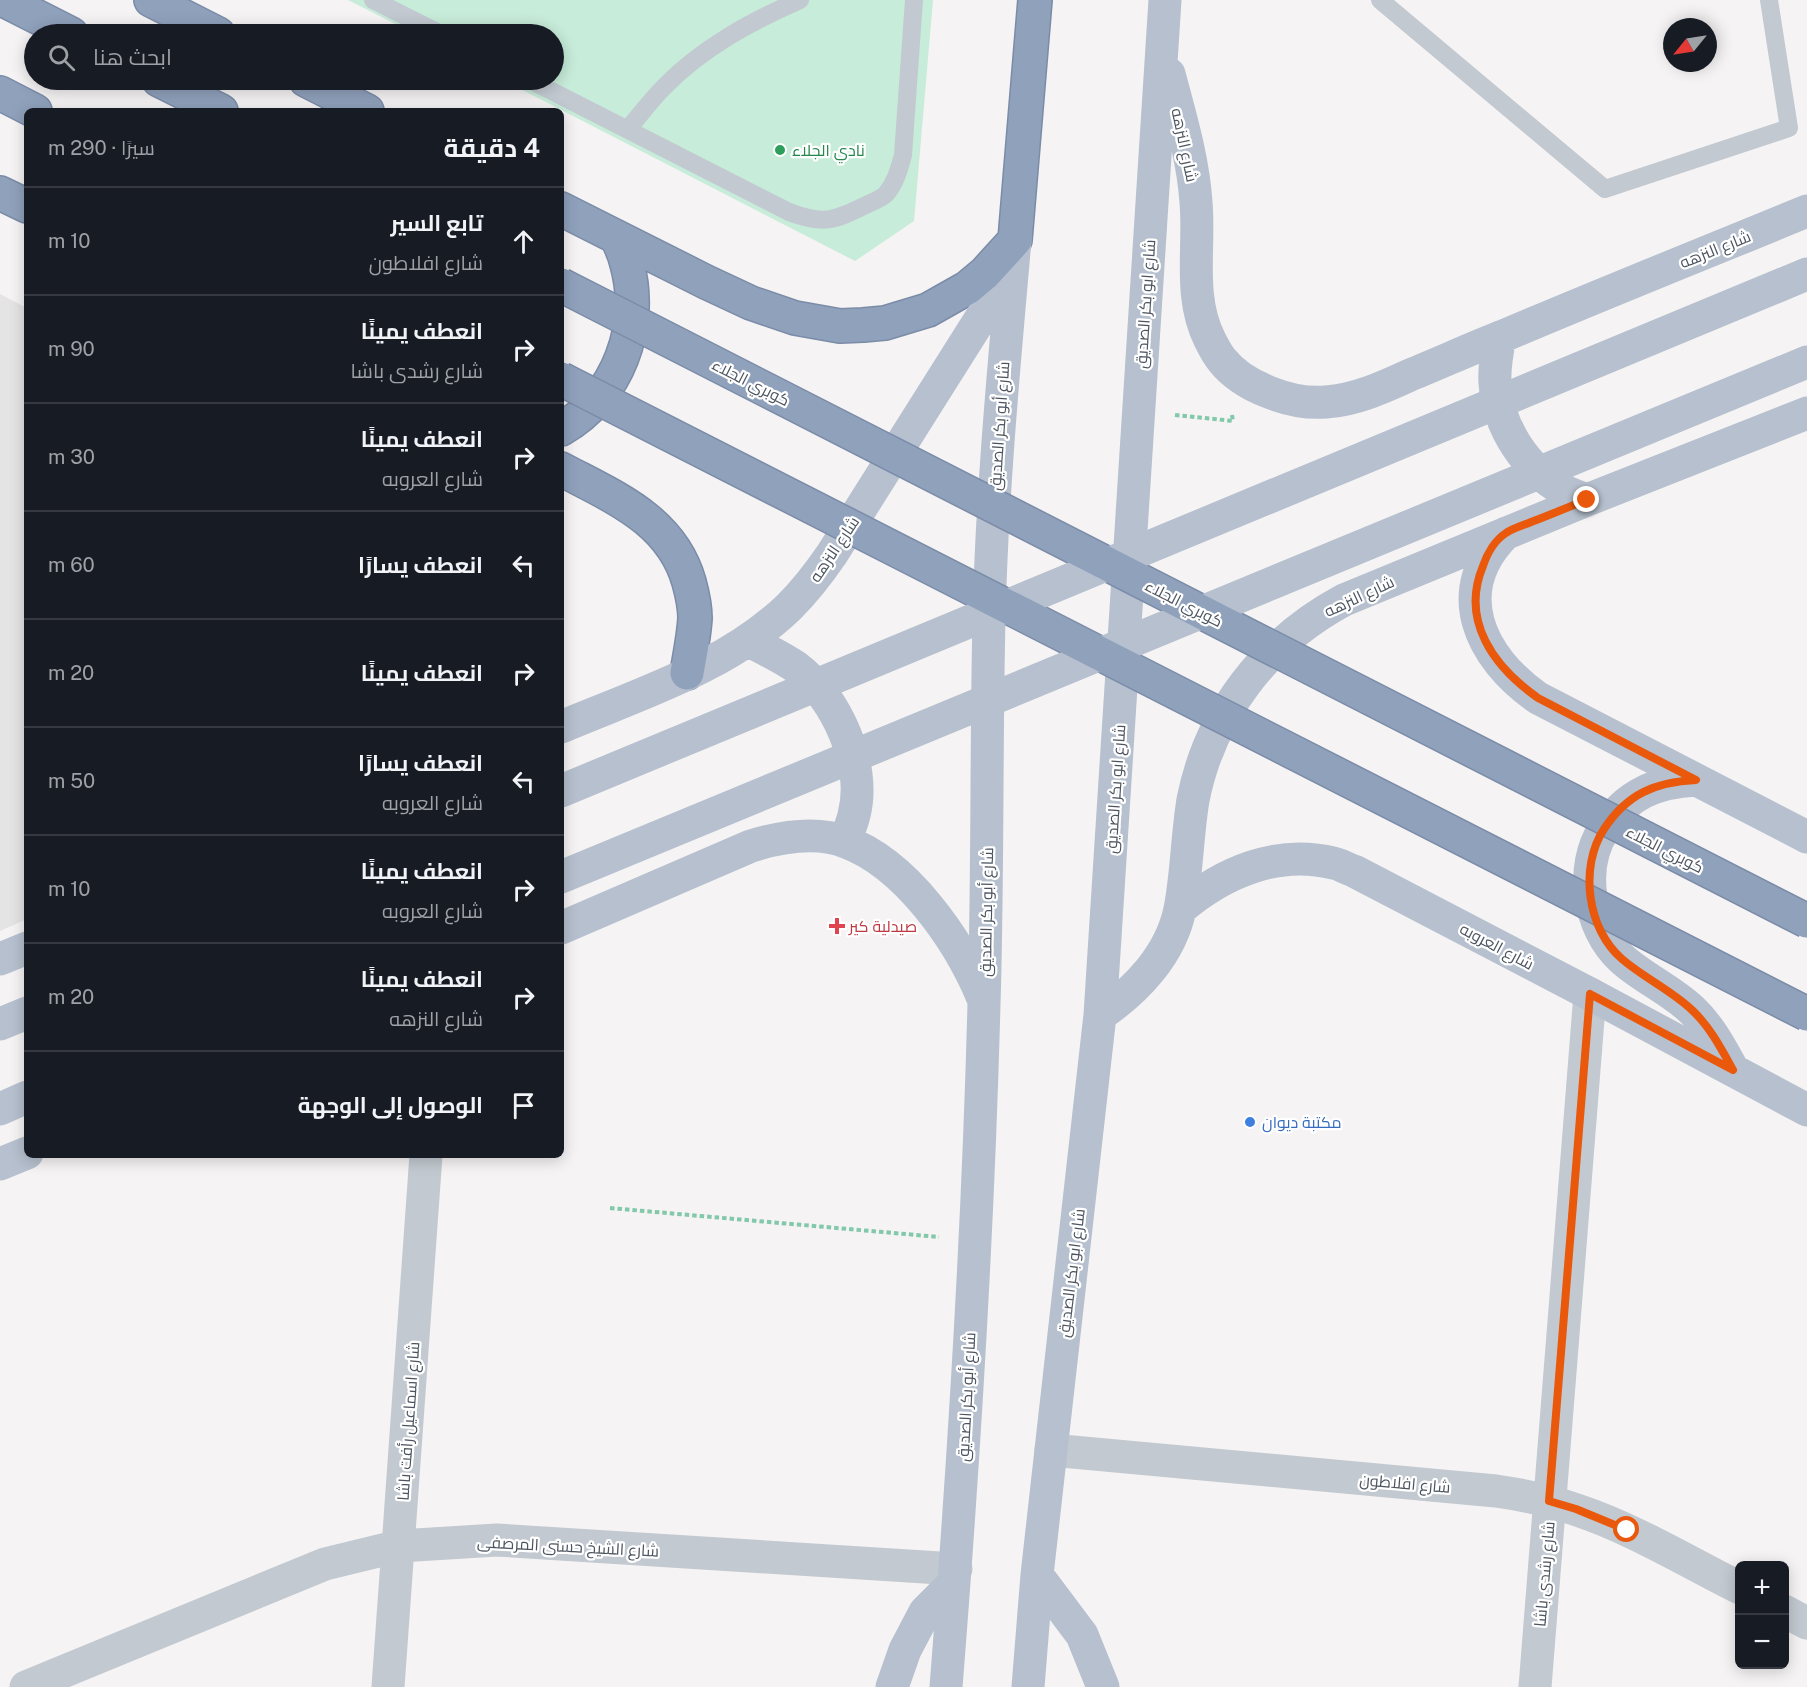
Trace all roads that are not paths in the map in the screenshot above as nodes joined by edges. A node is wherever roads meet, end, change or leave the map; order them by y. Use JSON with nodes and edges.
{"nodes":[{"id":1,"x":3,"y":0,"type":"edge"},
{"id":2,"x":151,"y":0,"type":"edge"},
{"id":3,"x":373,"y":0,"type":"edge"},
{"id":4,"x":800,"y":0,"type":"edge"},
{"id":5,"x":914,"y":0,"type":"edge"},
{"id":6,"x":1035,"y":0,"type":"edge"},
{"id":7,"x":1165,"y":0,"type":"edge"},
{"id":8,"x":1380,"y":0,"type":"edge"},
{"id":9,"x":1769,"y":0,"type":"edge"},
{"id":10,"x":51,"y":24,"type":"edge"},
{"id":11,"x":198,"y":24,"type":"edge"},
{"id":12,"x":421,"y":24,"type":"edge"},
{"id":13,"x":1162,"y":48,"type":"junction"},
{"id":14,"x":179,"y":90,"type":"edge"},
{"id":15,"x":326,"y":90,"type":"edge"},
{"id":16,"x":550,"y":90,"type":"edge"},
{"id":17,"x":0,"y":93,"type":"edge"},
{"id":18,"x":29,"y":108,"type":"edge"},
{"id":19,"x":215,"y":108,"type":"edge"},
{"id":20,"x":361,"y":108,"type":"edge"},
{"id":21,"x":628,"y":129,"type":"junction"},
{"id":22,"x":0,"y":193,"type":"edge"},
{"id":23,"x":24,"y":205,"type":"edge"},
{"id":24,"x":564,"y":211,"type":"edge"},
{"id":25,"x":1807,"y":212,"type":"edge"},
{"id":26,"x":617,"y":238,"type":"junction"},
{"id":27,"x":1014,"y":254,"type":"junction"},
{"id":28,"x":1807,"y":274,"type":"edge"},
{"id":29,"x":564,"y":287,"type":"edge"},
{"id":30,"x":1500,"y":337,"type":"junction"},
{"id":31,"x":1807,"y":362,"type":"edge"},
{"id":32,"x":564,"y":381,"type":"edge"},
{"id":33,"x":1807,"y":413,"type":"edge"},
{"id":34,"x":564,"y":427,"type":"edge"},
{"id":35,"x":564,"y":471,"type":"edge"},
{"id":36,"x":1587,"y":500,"type":"junction"},
{"id":37,"x":1506,"y":532,"type":"junction"},
{"id":38,"x":748,"y":640,"type":"junction"},
{"id":39,"x":687,"y":673,"type":"junction"},
{"id":40,"x":564,"y":726,"type":"edge"},
{"id":41,"x":1696,"y":780,"type":"junction"},
{"id":42,"x":564,"y":791,"type":"edge"},
{"id":43,"x":1807,"y":837,"type":"edge"},
{"id":44,"x":844,"y":841,"type":"junction"},
{"id":45,"x":564,"y":876,"type":"edge"},
{"id":46,"x":1180,"y":909,"type":"junction"},
{"id":47,"x":1807,"y":921,"type":"edge"},
{"id":48,"x":564,"y":927,"type":"edge"},
{"id":49,"x":24,"y":949,"type":"edge"},
{"id":50,"x":0,"y":959,"type":"edge"},
{"id":51,"x":1590,"y":994,"type":"junction"},
{"id":52,"x":984,"y":1002,"type":"junction"},
{"id":53,"x":24,"y":1014,"type":"edge"},
{"id":54,"x":1807,"y":1014,"type":"edge"},
{"id":55,"x":1100,"y":1016,"type":"junction"},
{"id":56,"x":0,"y":1024,"type":"edge"},
{"id":57,"x":1733,"y":1070,"type":"junction"},
{"id":58,"x":24,"y":1098,"type":"edge"},
{"id":59,"x":0,"y":1108,"type":"edge"},
{"id":60,"x":1807,"y":1110,"type":"edge"},
{"id":61,"x":24,"y":1154,"type":"edge"},
{"id":62,"x":426,"y":1158,"type":"edge"},
{"id":63,"x":0,"y":1164,"type":"edge"},
{"id":64,"x":1051,"y":1450,"type":"junction"},
{"id":65,"x":1549,"y":1501,"type":"junction"},
{"id":66,"x":399,"y":1546,"type":"junction"},
{"id":67,"x":1037,"y":1575,"type":"junction"},
{"id":68,"x":955,"y":1576,"type":"junction"},
{"id":69,"x":1735,"y":1585,"type":"edge"},
{"id":70,"x":1789,"y":1613,"type":"edge"},
{"id":71,"x":1807,"y":1623,"type":"edge"},
{"id":72,"x":26,"y":1687,"type":"edge"},
{"id":73,"x":388,"y":1687,"type":"edge"},
{"id":74,"x":892,"y":1687,"type":"edge"},
{"id":75,"x":946,"y":1687,"type":"edge"},
{"id":76,"x":1028,"y":1687,"type":"edge"},
{"id":77,"x":1103,"y":1687,"type":"edge"},
{"id":78,"x":1535,"y":1687,"type":"edge"}],
"edges":[{"from":1,"to":10,"type":"highway"},
{"from":2,"to":11,"type":"highway"},
{"from":3,"to":12,"type":"lane"},
{"from":4,"to":21,"type":"lane"},
{"from":5,"to":21,"type":"lane"},
{"from":6,"to":27,"type":"highway"},
{"from":7,"to":13,"type":"main road","name":"شارع ابو بكر الصديق"},
{"from":8,"to":9,"type":"lane"},
{"from":13,"to":30,"type":"main road","name":"شارع النزهه"},
{"from":13,"to":55,"type":"main road","name":"شارع ابو بكر الصديق"},
{"from":14,"to":19,"type":"highway"},
{"from":15,"to":20,"type":"highway"},
{"from":16,"to":21,"type":"lane"},
{"from":17,"to":18,"type":"highway"},
{"from":22,"to":23,"type":"highway"},
{"from":24,"to":26,"type":"highway"},
{"from":25,"to":30,"type":"main road","name":"شارع النزهه"},
{"from":26,"to":27,"type":"highway"},
{"from":26,"to":34,"type":"highway"},
{"from":27,"to":38,"type":"main road","name":"شارع النزهه"},
{"from":27,"to":52,"type":"main road","name":"شارع أبو بكر الصديق"},
{"from":28,"to":42,"type":"main road","bridge":true},
{"from":29,"to":47,"type":"highway","name":"كوبري الجلاء","bridge":true},
{"from":30,"to":36,"type":"main road"},
{"from":31,"to":45,"type":"main road","bridge":true},
{"from":32,"to":54,"type":"highway","bridge":true},
{"from":33,"to":36,"type":"main road","name":"شارع النزهه"},
{"from":35,"to":39,"type":"highway"},
{"from":36,"to":37,"type":"main road","name":"شارع النزهه"},
{"from":37,"to":41,"type":"main road"},
{"from":37,"to":46,"type":"main road","name":"شارع النزهه"},
{"from":38,"to":39,"type":"main road","name":"شارع النزهه"},
{"from":38,"to":44,"type":"main road"},
{"from":39,"to":40,"type":"main road","name":"شارع النزهه"},
{"from":41,"to":43,"type":"main road"},
{"from":41,"to":57,"type":"main road"},
{"from":44,"to":48,"type":"main road"},
{"from":44,"to":52,"type":"main road"},
{"from":46,"to":51,"type":"main road","name":"شارع العروبه"},
{"from":46,"to":55,"type":"main road","name":"شارع النزهه"},
{"from":49,"to":50,"type":"main road"},
{"from":51,"to":57,"type":"main road","name":"شارع العروبه"},
{"from":51,"to":65,"type":"street","name":"شارع رشدى باشا"},
{"from":52,"to":68,"type":"main road","name":"شارع أبو بكر الصديق"},
{"from":53,"to":56,"type":"main road"},
{"from":55,"to":64,"type":"main road","name":"شارع ابو بكر الصديق"},
{"from":57,"to":60,"type":"main road","name":"شارع العروبه"},
{"from":58,"to":59,"type":"main road"},
{"from":61,"to":63,"type":"main road"},
{"from":62,"to":66,"type":"street","name":"شارع اسماعيل رأفت باشا"},
{"from":64,"to":65,"type":"street","name":"شارع افلاطون"},
{"from":64,"to":67,"type":"main road","name":"شارع ابو بكر الصديق"},
{"from":65,"to":69,"type":"street","name":"شارع افلاطون"},
{"from":65,"to":78,"type":"street","name":"شارع رشدى باشا"},
{"from":66,"to":68,"type":"street","name":"شارع الشيخ حسنى المرصفى"},
{"from":66,"to":72,"type":"street","name":"شارع الشيخ حسنى المرصفى"},
{"from":66,"to":73,"type":"street","name":"شارع اسماعيل رأفت باشا"},
{"from":67,"to":76,"type":"main road","name":"شارع ابو بكر الصديق"},
{"from":67,"to":77,"type":"main road"},
{"from":68,"to":74,"type":"main road"},
{"from":68,"to":75,"type":"main road"},
{"from":70,"to":71,"type":"street"}]}
